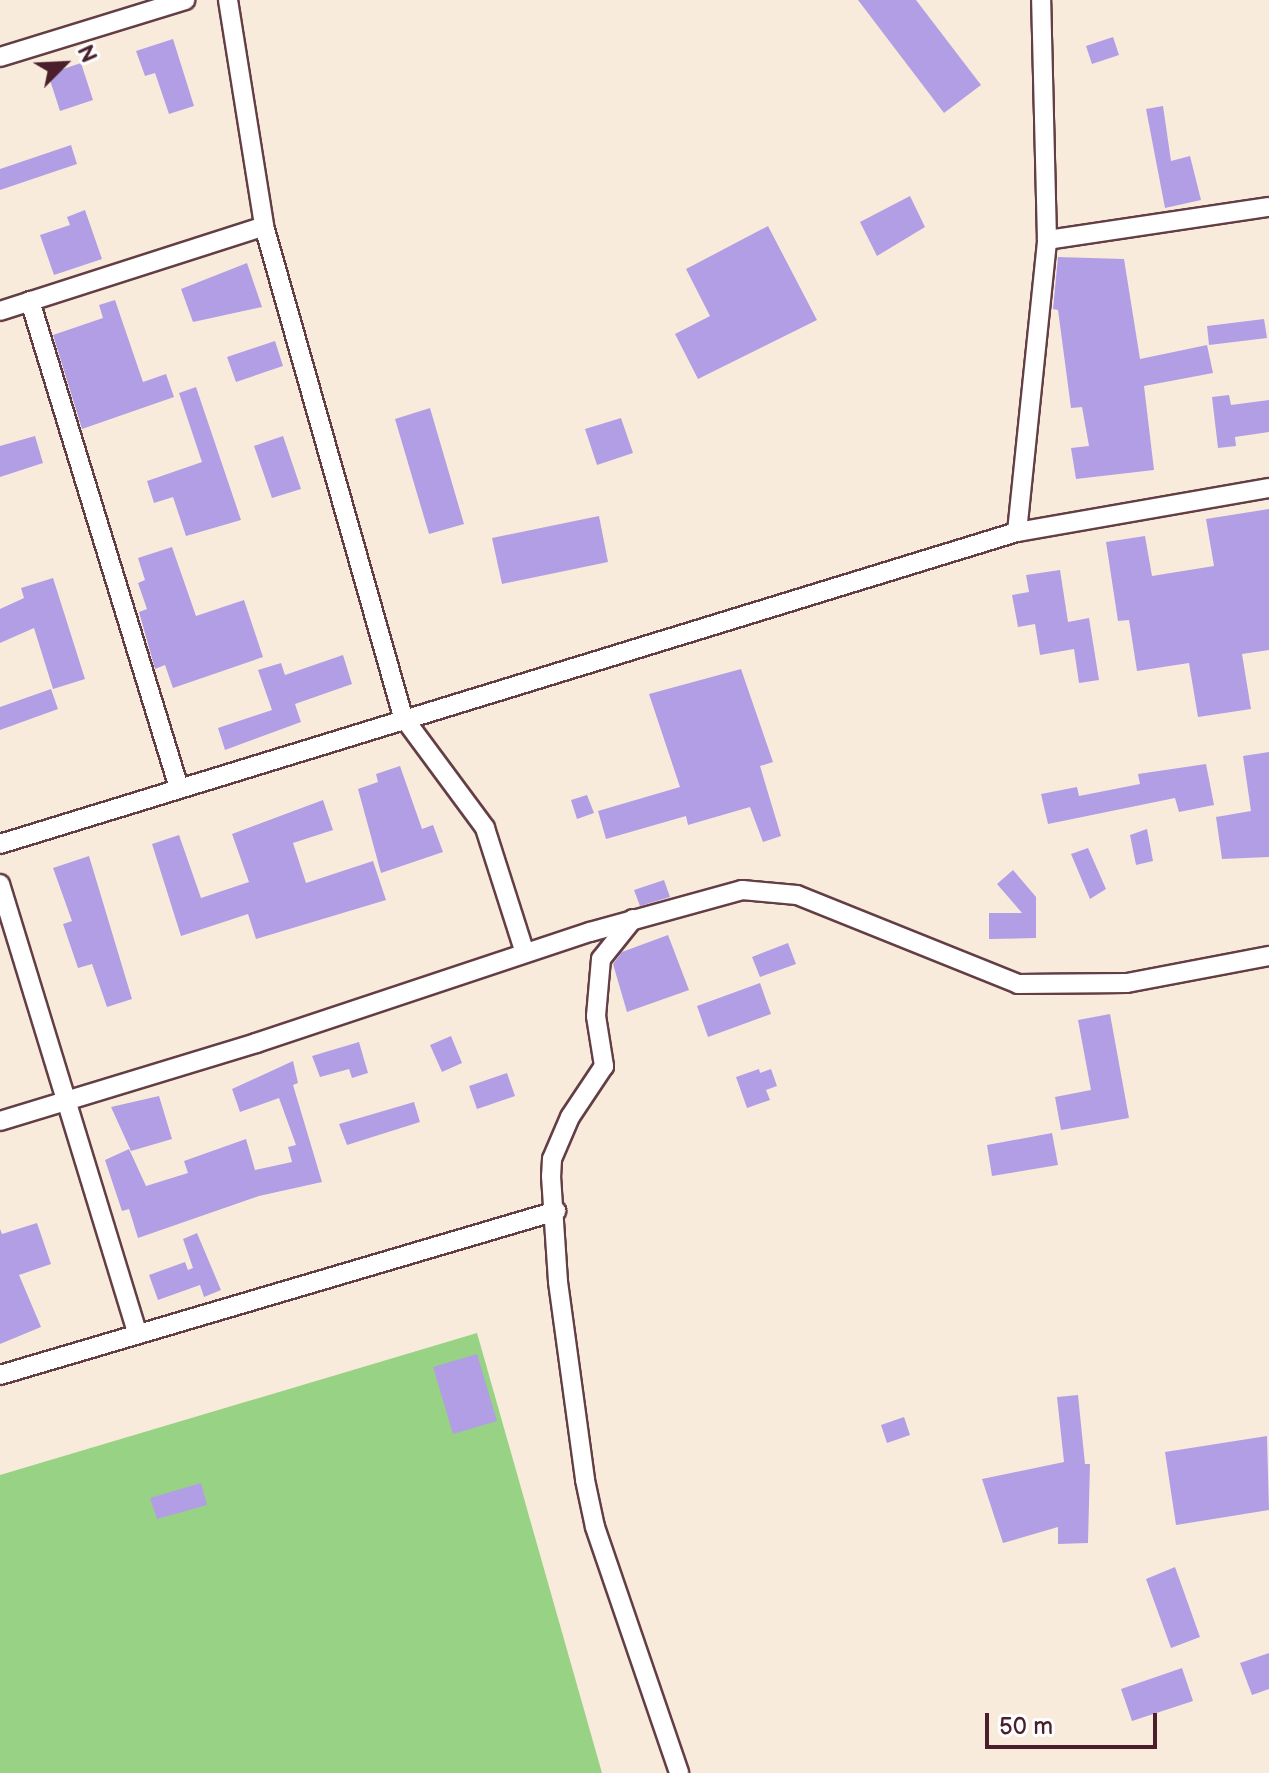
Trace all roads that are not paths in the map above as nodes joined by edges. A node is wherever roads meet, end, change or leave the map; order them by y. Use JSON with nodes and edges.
{"nodes":[{"id":1,"x":185,"y":0,"type":"edge"},
{"id":2,"x":228,"y":0,"type":"edge"},
{"id":3,"x":1041,"y":0,"type":"edge"},
{"id":4,"x":0,"y":57,"type":"edge"},
{"id":5,"x":1269,"y":207,"type":"edge"},
{"id":6,"x":264,"y":226,"type":"junction"},
{"id":7,"x":1047,"y":240,"type":"junction"},
{"id":8,"x":30,"y":301,"type":"junction"},
{"id":9,"x":0,"y":311,"type":"edge"},
{"id":10,"x":1269,"y":488,"type":"edge"},
{"id":11,"x":1017,"y":532,"type":"junction"},
{"id":12,"x":403,"y":717,"type":"junction"},
{"id":13,"x":179,"y":788,"type":"junction"},
{"id":14,"x":0,"y":844,"type":"edge"},
{"id":15,"x":0,"y":884,"type":"edge"},
{"id":16,"x":633,"y":919,"type":"junction"},
{"id":17,"x":525,"y":953,"type":"junction"},
{"id":18,"x":1269,"y":956,"type":"edge"},
{"id":19,"x":66,"y":1101,"type":"junction"},
{"id":20,"x":0,"y":1121,"type":"edge"},
{"id":21,"x":556,"y":1211,"type":"junction"},
{"id":22,"x":137,"y":1331,"type":"junction"},
{"id":23,"x":0,"y":1375,"type":"edge"},
{"id":24,"x":679,"y":1773,"type":"edge"}],
"edges":[{"from":1,"to":4,"type":"street"},
{"from":2,"to":6,"type":"street"},
{"from":3,"to":7,"type":"street"},
{"from":5,"to":7,"type":"street"},
{"from":6,"to":8,"type":"street"},
{"from":6,"to":12,"type":"street"},
{"from":7,"to":11,"type":"street"},
{"from":8,"to":9,"type":"street"},
{"from":8,"to":13,"type":"street"},
{"from":10,"to":11,"type":"street"},
{"from":11,"to":12,"type":"street"},
{"from":12,"to":13,"type":"street"},
{"from":12,"to":17,"type":"street"},
{"from":13,"to":14,"type":"street"},
{"from":15,"to":19,"type":"street"},
{"from":16,"to":17,"type":"street"},
{"from":16,"to":18,"type":"street"},
{"from":16,"to":21,"type":"street"},
{"from":17,"to":19,"type":"street"},
{"from":19,"to":20,"type":"street"},
{"from":19,"to":22,"type":"street"},
{"from":21,"to":22,"type":"street"},
{"from":21,"to":24,"type":"street"},
{"from":22,"to":23,"type":"street"}]}
